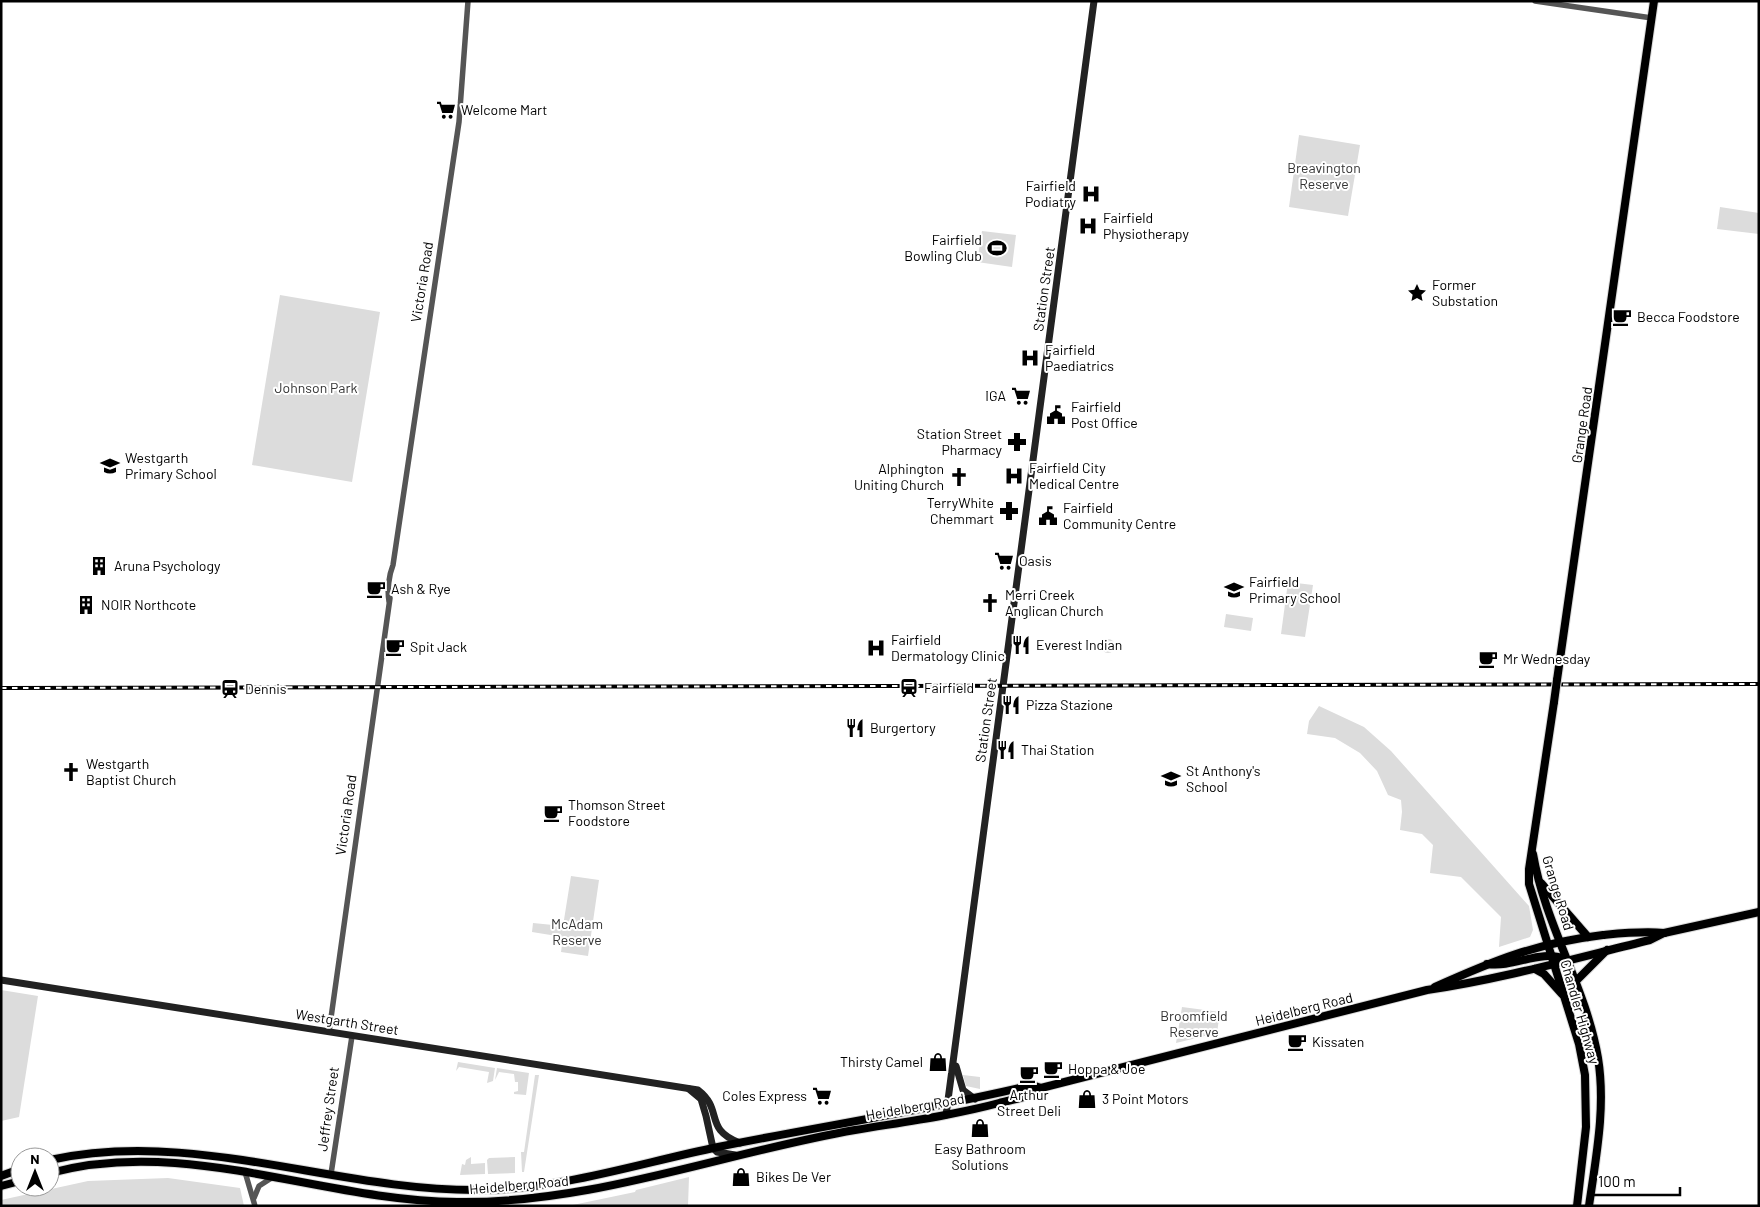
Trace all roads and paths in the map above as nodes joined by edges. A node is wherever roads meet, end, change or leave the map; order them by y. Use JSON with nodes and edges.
{"nodes":[{"id":1,"x":468,"y":1,"type":"edge"},
{"id":2,"x":1094,"y":1,"type":"edge"},
{"id":3,"x":1535,"y":1,"type":"edge"},
{"id":4,"x":1654,"y":1,"type":"edge"},
{"id":5,"x":1652,"y":18,"type":"junction"},
{"id":6,"x":1533,"y":852,"type":"junction"},
{"id":7,"x":1538,"y":880,"type":"junction"},
{"id":8,"x":1759,"y":912,"type":"edge"},
{"id":9,"x":1664,"y":933,"type":"junction"},
{"id":10,"x":1588,"y":937,"type":"junction"},
{"id":11,"x":1560,"y":942,"type":"junction"},
{"id":12,"x":1547,"y":944,"type":"junction"},
{"id":13,"x":1607,"y":950,"type":"junction"},
{"id":14,"x":1550,"y":954,"type":"junction"},
{"id":15,"x":1568,"y":960,"type":"junction"},
{"id":16,"x":1486,"y":964,"type":"junction"},
{"id":17,"x":1553,"y":964,"type":"junction"},
{"id":18,"x":1535,"y":969,"type":"junction"},
{"id":19,"x":1481,"y":979,"type":"junction"},
{"id":20,"x":1,"y":980,"type":"edge"},
{"id":21,"x":1448,"y":981,"type":"junction"},
{"id":22,"x":1576,"y":981,"type":"junction"},
{"id":23,"x":1427,"y":990,"type":"junction"},
{"id":24,"x":1564,"y":995,"type":"junction"},
{"id":25,"x":329,"y":1032,"type":"junction"},
{"id":26,"x":352,"y":1036,"type":"junction"},
{"id":27,"x":955,"y":1056,"type":"junction"},
{"id":28,"x":1041,"y":1088,"type":"junction"},
{"id":29,"x":976,"y":1099,"type":"junction"},
{"id":30,"x":948,"y":1104,"type":"junction"},
{"id":31,"x":710,"y":1115,"type":"junction"},
{"id":32,"x":946,"y":1115,"type":"junction"},
{"id":33,"x":740,"y":1143,"type":"junction"},
{"id":34,"x":713,"y":1148,"type":"junction"},
{"id":35,"x":736,"y":1155,"type":"junction"},
{"id":36,"x":60,"y":1159,"type":"edge"},
{"id":37,"x":246,"y":1159,"type":"junction"},
{"id":38,"x":667,"y":1159,"type":"junction"},
{"id":39,"x":60,"y":1171,"type":"edge"},
{"id":40,"x":670,"y":1171,"type":"junction"},
{"id":41,"x":246,"y":1172,"type":"junction"},
{"id":42,"x":331,"y":1174,"type":"junction"},
{"id":43,"x":276,"y":1176,"type":"junction"},
{"id":44,"x":329,"y":1186,"type":"junction"},
{"id":45,"x":254,"y":1203,"type":"edge"},
{"id":46,"x":1577,"y":1206,"type":"edge"},
{"id":47,"x":1589,"y":1206,"type":"edge"}],
"edges":[{"from":1,"to":25,"type":"street","name":"Victoria Road"},
{"from":2,"to":27,"type":"main road","name":"Station Street"},
{"from":3,"to":5,"type":"street"},
{"from":4,"to":5,"type":"main road","name":"Grange Road"},
{"from":5,"to":6,"type":"main road","name":"Grange Road","bridge":true},
{"from":6,"to":7,"type":"main road","name":"Grange Road"},
{"from":6,"to":12,"type":"main road","name":"Grange Road"},
{"from":7,"to":10,"type":"main road"},
{"from":7,"to":11,"type":"main road","name":"Grange Road"},
{"from":8,"to":9,"type":"main road","name":"Heidelberg Road"},
{"from":9,"to":10,"type":"main road","name":"Heidelberg Road"},
{"from":9,"to":13,"type":"main road","name":"Heidelberg Road"},
{"from":10,"to":11,"type":"main road","name":"Heidelberg Road"},
{"from":11,"to":12,"type":"main road","name":"Heidelberg Road"},
{"from":11,"to":15,"type":"main road","name":"Chandler Highway"},
{"from":12,"to":14,"type":"main road","name":"Chandler Highway"},
{"from":12,"to":16,"type":"main road","name":"Heidelberg Road"},
{"from":13,"to":15,"type":"main road","name":"Heidelberg Road"},
{"from":13,"to":22,"type":"main road"},
{"from":14,"to":15,"type":"main road"},
{"from":14,"to":16,"type":"main road"},
{"from":14,"to":17,"type":"main road","name":"Chandler Highway"},
{"from":15,"to":17,"type":"main road","name":"Heidelberg Road"},
{"from":15,"to":22,"type":"main road","name":"Chandler Highway"},
{"from":16,"to":19,"type":"main road"},
{"from":16,"to":21,"type":"main road","name":"Heidelberg Road"},
{"from":17,"to":18,"type":"main road","name":"Heidelberg Road"},
{"from":17,"to":24,"type":"main road","name":"Chandler Highway"},
{"from":18,"to":19,"type":"main road","name":"Heidelberg Road"},
{"from":18,"to":24,"type":"main road"},
{"from":19,"to":21,"type":"main road"},
{"from":19,"to":23,"type":"main road","name":"Heidelberg Road"},
{"from":20,"to":25,"type":"main road","name":"Westgarth Street"},
{"from":21,"to":23,"type":"main road","name":"Heidelberg Road"},
{"from":22,"to":47,"type":"main road","name":"Chandler Highway"},
{"from":23,"to":28,"type":"main road","name":"Heidelberg Road"},
{"from":24,"to":46,"type":"main road","name":"Chandler Highway"},
{"from":25,"to":26,"type":"main road","name":"Westgarth Street"},
{"from":26,"to":31,"type":"main road","name":"Westgarth Street"},
{"from":26,"to":42,"type":"street","name":"Jeffrey Street"},
{"from":27,"to":29,"type":"main road"},
{"from":27,"to":30,"type":"main road","name":"Station Street"},
{"from":28,"to":29,"type":"main road","name":"Heidelberg Road"},
{"from":28,"to":32,"type":"main road","name":"Heidelberg Road"},
{"from":29,"to":30,"type":"main road","name":"Heidelberg Road"},
{"from":30,"to":32,"type":"main road","name":"Station Street"},
{"from":30,"to":33,"type":"main road","name":"Heidelberg Road"},
{"from":31,"to":33,"type":"main road","name":"Westgarth Street"},
{"from":31,"to":34,"type":"main road","name":"Westgarth Street"},
{"from":32,"to":35,"type":"main road","name":"Heidelberg Road"},
{"from":33,"to":34,"type":"main road","name":"Heidelberg Road"},
{"from":34,"to":35,"type":"main road"},
{"from":34,"to":38,"type":"main road","name":"Heidelberg Road"},
{"from":35,"to":40,"type":"main road","name":"Heidelberg Road"},
{"from":36,"to":37,"type":"main road","name":"Heidelberg Road"},
{"from":37,"to":41,"type":"main road"},
{"from":37,"to":42,"type":"main road","name":"Heidelberg Road"},
{"from":38,"to":40,"type":"main road"},
{"from":38,"to":42,"type":"main road","name":"Heidelberg Road"},
{"from":39,"to":41,"type":"main road","name":"Heidelberg Road"},
{"from":40,"to":44,"type":"main road","name":"Heidelberg Road"},
{"from":41,"to":43,"type":"main road","name":"Heidelberg Road"},
{"from":41,"to":45,"type":"street"},
{"from":42,"to":44,"type":"main road","name":"Jeffrey Street"},
{"from":43,"to":44,"type":"main road","name":"Heidelberg Road"},
{"from":43,"to":45,"type":"street"}]}
